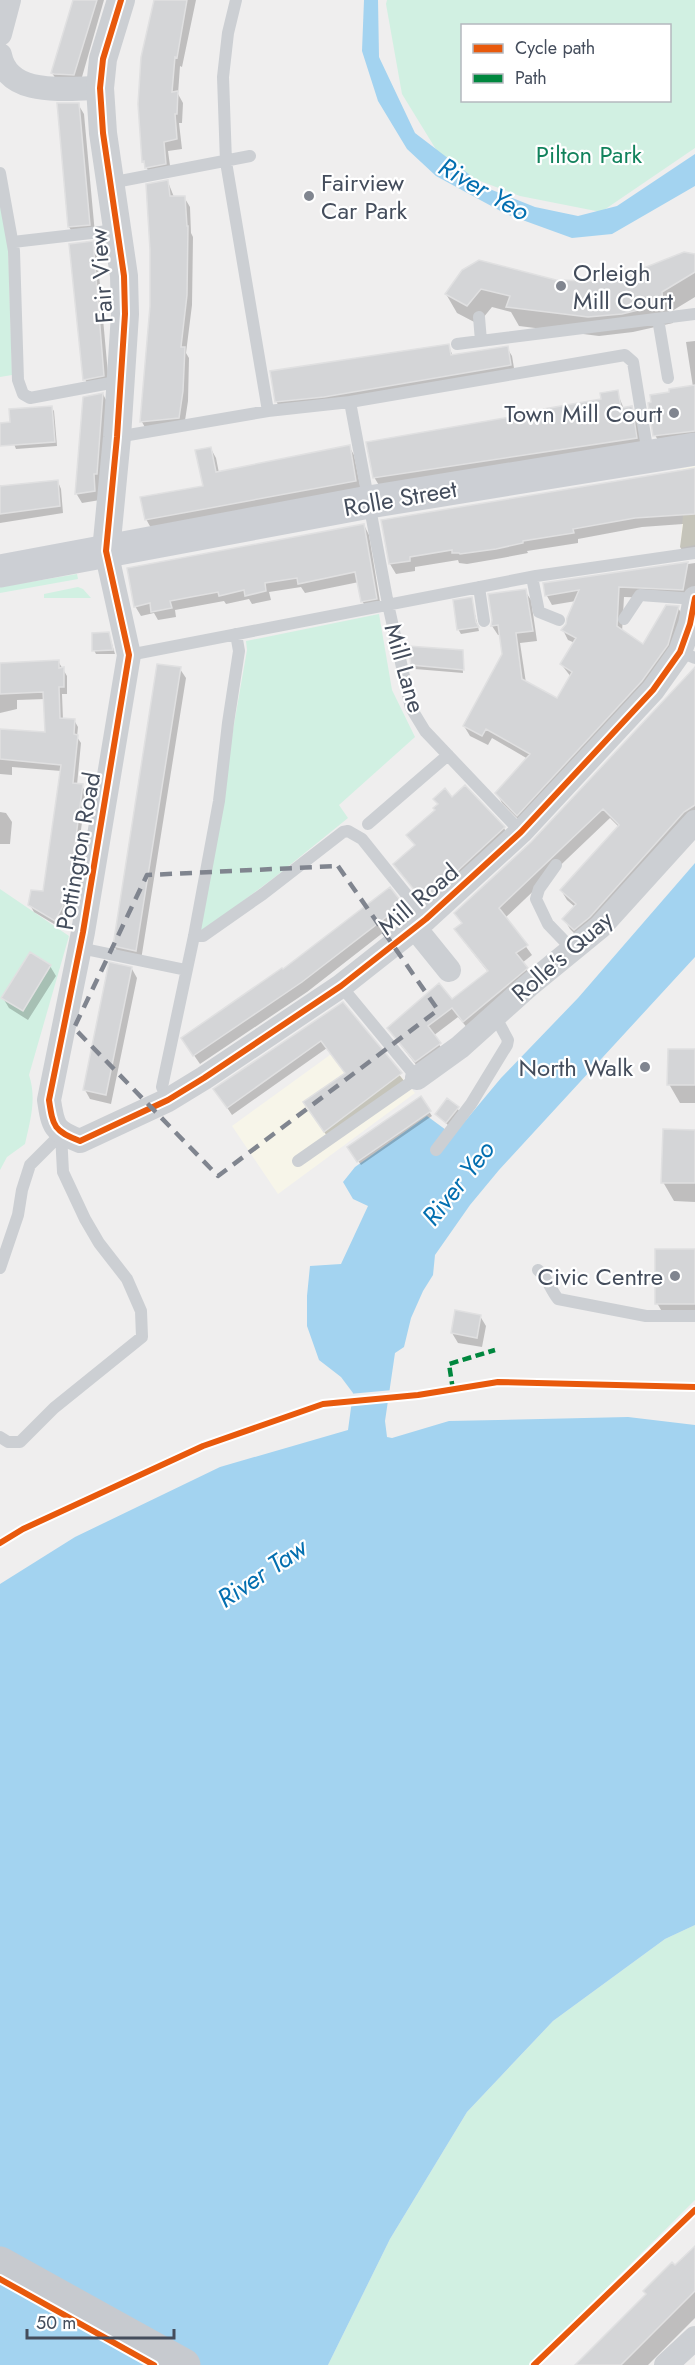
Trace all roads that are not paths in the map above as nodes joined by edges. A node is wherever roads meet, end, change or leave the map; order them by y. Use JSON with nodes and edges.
{"nodes":[{"id":1,"x":9,"y":0,"type":"edge"},
{"id":2,"x":121,"y":0,"type":"edge"},
{"id":3,"x":236,"y":0,"type":"edge"},
{"id":4,"x":0,"y":34,"type":"edge"},
{"id":5,"x":3,"y":71,"type":"edge"},
{"id":6,"x":100,"y":88,"type":"junction"},
{"id":7,"x":250,"y":156,"type":"dead end"},
{"id":8,"x":226,"y":162,"type":"junction"},
{"id":9,"x":0,"y":173,"type":"edge"},
{"id":10,"x":110,"y":183,"type":"junction"},
{"id":11,"x":117,"y":231,"type":"junction"},
{"id":12,"x":13,"y":242,"type":"junction"},
{"id":13,"x":695,"y":314,"type":"edge"},
{"id":14,"x":479,"y":317,"type":"dead end"},
{"id":15,"x":658,"y":319,"type":"junction"},
{"id":16,"x":481,"y":341,"type":"junction"},
{"id":17,"x":458,"y":344,"type":"dead end"},
{"id":18,"x":668,"y":378,"type":"dead end"},
{"id":19,"x":121,"y":381,"type":"junction"},
{"id":20,"x":350,"y":402,"type":"junction"},
{"id":21,"x":268,"y":411,"type":"junction"},
{"id":22,"x":117,"y":437,"type":"junction"},
{"id":23,"x":695,"y":449,"type":"edge"},
{"id":24,"x":649,"y":456,"type":"junction"},
{"id":25,"x":369,"y":502,"type":"junction"},
{"id":26,"x":106,"y":551,"type":"junction"},
{"id":27,"x":695,"y":553,"type":"edge"},
{"id":28,"x":0,"y":571,"type":"edge"},
{"id":29,"x":532,"y":577,"type":"junction"},
{"id":30,"x":478,"y":587,"type":"junction"},
{"id":31,"x":695,"y":598,"type":"edge"},
{"id":32,"x":388,"y":604,"type":"junction"},
{"id":33,"x":624,"y":619,"type":"dead end"},
{"id":34,"x":560,"y":620,"type":"dead end"},
{"id":35,"x":484,"y":621,"type":"dead end"},
{"id":36,"x":236,"y":634,"type":"junction"},
{"id":37,"x":129,"y":655,"type":"junction"},
{"id":38,"x":688,"y":655,"type":"edge"},
{"id":39,"x":448,"y":755,"type":"junction"},
{"id":40,"x":695,"y":822,"type":"edge"},
{"id":41,"x":368,"y":824,"type":"dead end"},
{"id":42,"x":521,"y":832,"type":"junction"},
{"id":43,"x":556,"y":865,"type":"dead end"},
{"id":44,"x":420,"y":923,"type":"junction"},
{"id":45,"x":194,"y":936,"type":"junction"},
{"id":46,"x":80,"y":948,"type":"junction"},
{"id":47,"x":573,"y":950,"type":"junction"},
{"id":48,"x":186,"y":970,"type":"junction"},
{"id":49,"x":449,"y":970,"type":"dead end"},
{"id":50,"x":341,"y":986,"type":"junction"},
{"id":51,"x":495,"y":1016,"type":"junction"},
{"id":52,"x":417,"y":1078,"type":"junction"},
{"id":53,"x":168,"y":1100,"type":"junction"},
{"id":54,"x":71,"y":1137,"type":"junction"},
{"id":55,"x":436,"y":1150,"type":"dead end"},
{"id":56,"x":298,"y":1161,"type":"dead end"},
{"id":57,"x":0,"y":1268,"type":"edge"},
{"id":58,"x":538,"y":1270,"type":"dead end"},
{"id":59,"x":695,"y":1316,"type":"edge"},
{"id":60,"x":0,"y":1437,"type":"edge"},
{"id":61,"x":0,"y":2263,"type":"edge"},
{"id":62,"x":695,"y":2338,"type":"edge"},
{"id":63,"x":671,"y":2364,"type":"edge"},
{"id":64,"x":184,"y":2365,"type":"edge"}],
"edges":[{"from":1,"to":4,"type":"street"},
{"from":2,"to":6,"type":"street","name":"Fair View"},
{"from":3,"to":8,"type":"lane"},
{"from":5,"to":6,"type":"street"},
{"from":6,"to":10,"type":"street","name":"Fair View"},
{"from":7,"to":8,"type":"lane"},
{"from":8,"to":10,"type":"lane"},
{"from":8,"to":21,"type":"lane"},
{"from":9,"to":12,"type":"lane"},
{"from":10,"to":11,"type":"street","name":"Fair View"},
{"from":11,"to":12,"type":"lane"},
{"from":11,"to":19,"type":"street","name":"Fair View"},
{"from":12,"to":19,"type":"lane"},
{"from":13,"to":15,"type":"lane"},
{"from":14,"to":16,"type":"lane"},
{"from":15,"to":16,"type":"lane"},
{"from":15,"to":18,"type":"lane"},
{"from":16,"to":17,"type":"lane"},
{"from":19,"to":22,"type":"street","name":"Fair View"},
{"from":20,"to":21,"type":"lane"},
{"from":20,"to":24,"type":"lane"},
{"from":20,"to":25,"type":"lane","name":"Mill Lane"},
{"from":21,"to":22,"type":"lane"},
{"from":22,"to":26,"type":"street","name":"Fair View"},
{"from":23,"to":24,"type":"main road","name":"Rolle Street"},
{"from":24,"to":25,"type":"main road","name":"Rolle Street"},
{"from":25,"to":26,"type":"main road","name":"Rolle Street"},
{"from":25,"to":32,"type":"lane","name":"Mill Lane"},
{"from":26,"to":28,"type":"main road","name":"Rolle Street"},
{"from":26,"to":37,"type":"street","name":"Pottington Road"},
{"from":27,"to":29,"type":"lane"},
{"from":29,"to":30,"type":"lane"},
{"from":29,"to":34,"type":"lane"},
{"from":30,"to":32,"type":"lane"},
{"from":30,"to":35,"type":"lane"},
{"from":31,"to":33,"type":"lane"},
{"from":31,"to":38,"type":"street","name":"Mill Road"},
{"from":32,"to":36,"type":"lane"},
{"from":32,"to":39,"type":"lane","name":"Mill Lane"},
{"from":36,"to":37,"type":"lane"},
{"from":36,"to":45,"type":"lane"},
{"from":37,"to":46,"type":"street","name":"Pottington Road"},
{"from":38,"to":42,"type":"street","name":"Mill Road"},
{"from":39,"to":41,"type":"lane"},
{"from":39,"to":42,"type":"lane","name":"Mill Lane"},
{"from":40,"to":47,"type":"street","name":"Rolle's Quay"},
{"from":42,"to":44,"type":"street","name":"Mill Road"},
{"from":43,"to":47,"type":"lane"},
{"from":44,"to":45,"type":"lane"},
{"from":44,"to":49,"type":"street"},
{"from":44,"to":50,"type":"street","name":"Mill Road"},
{"from":45,"to":48,"type":"lane"},
{"from":46,"to":48,"type":"lane"},
{"from":46,"to":54,"type":"street","name":"Pottington Road"},
{"from":47,"to":51,"type":"street","name":"Rolle's Quay"},
{"from":48,"to":53,"type":"lane"},
{"from":50,"to":52,"type":"lane"},
{"from":50,"to":53,"type":"street","name":"Mill Road"},
{"from":51,"to":52,"type":"street","name":"Rolle's Quay"},
{"from":51,"to":55,"type":"lane"},
{"from":52,"to":56,"type":"lane"},
{"from":53,"to":54,"type":"street","name":"Mill Road"},
{"from":54,"to":57,"type":"lane"},
{"from":54,"to":60,"type":"lane"},
{"from":58,"to":59,"type":"lane"},
{"from":61,"to":64,"type":"main road"},
{"from":62,"to":63,"type":"street"}]}
